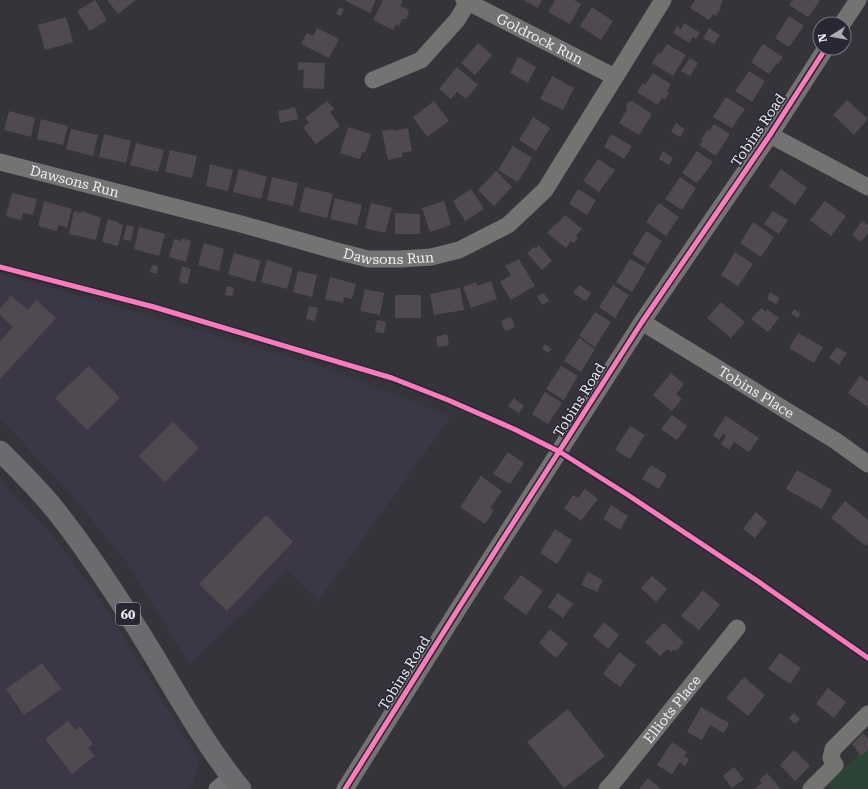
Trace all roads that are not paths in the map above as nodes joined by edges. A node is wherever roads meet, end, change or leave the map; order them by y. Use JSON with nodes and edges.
{"nodes":[{"id":1,"x":663,"y":0,"type":"edge"},
{"id":2,"x":858,"y":0,"type":"edge"},
{"id":3,"x":466,"y":1,"type":"edge"},
{"id":4,"x":847,"y":16,"type":"edge"},
{"id":5,"x":821,"y":56,"type":"edge"},
{"id":6,"x":616,"y":77,"type":"junction"},
{"id":7,"x":373,"y":80,"type":"dead end"},
{"id":8,"x":770,"y":135,"type":"junction"},
{"id":9,"x":0,"y":162,"type":"edge"},
{"id":10,"x":868,"y":187,"type":"edge"},
{"id":11,"x":642,"y":322,"type":"junction"},
{"id":12,"x":0,"y":450,"type":"edge"},
{"id":13,"x":868,"y":464,"type":"edge"},
{"id":14,"x":737,"y":628,"type":"dead end"},
{"id":15,"x":868,"y":714,"type":"edge"},
{"id":16,"x":230,"y":785,"type":"edge"},
{"id":17,"x":345,"y":789,"type":"edge"},
{"id":18,"x":607,"y":789,"type":"edge"},
{"id":19,"x":811,"y":789,"type":"edge"}],
"edges":[{"from":1,"to":6,"type":"street","name":"Dawsons Run"},
{"from":2,"to":4,"type":"street"},
{"from":3,"to":6,"type":"street","name":"Goldrock Run"},
{"from":3,"to":7,"type":"street"},
{"from":5,"to":8,"type":"street","name":"Tobins Road"},
{"from":6,"to":9,"type":"street","name":"Dawsons Run"},
{"from":8,"to":10,"type":"street"},
{"from":8,"to":11,"type":"street","name":"Tobins Road"},
{"from":11,"to":13,"type":"street","name":"Tobins Place"},
{"from":11,"to":17,"type":"street","name":"Tobins Road"},
{"from":12,"to":16,"type":"main road","number":"60"},
{"from":14,"to":18,"type":"street","name":"Elliots Place"},
{"from":15,"to":19,"type":"street"}]}
